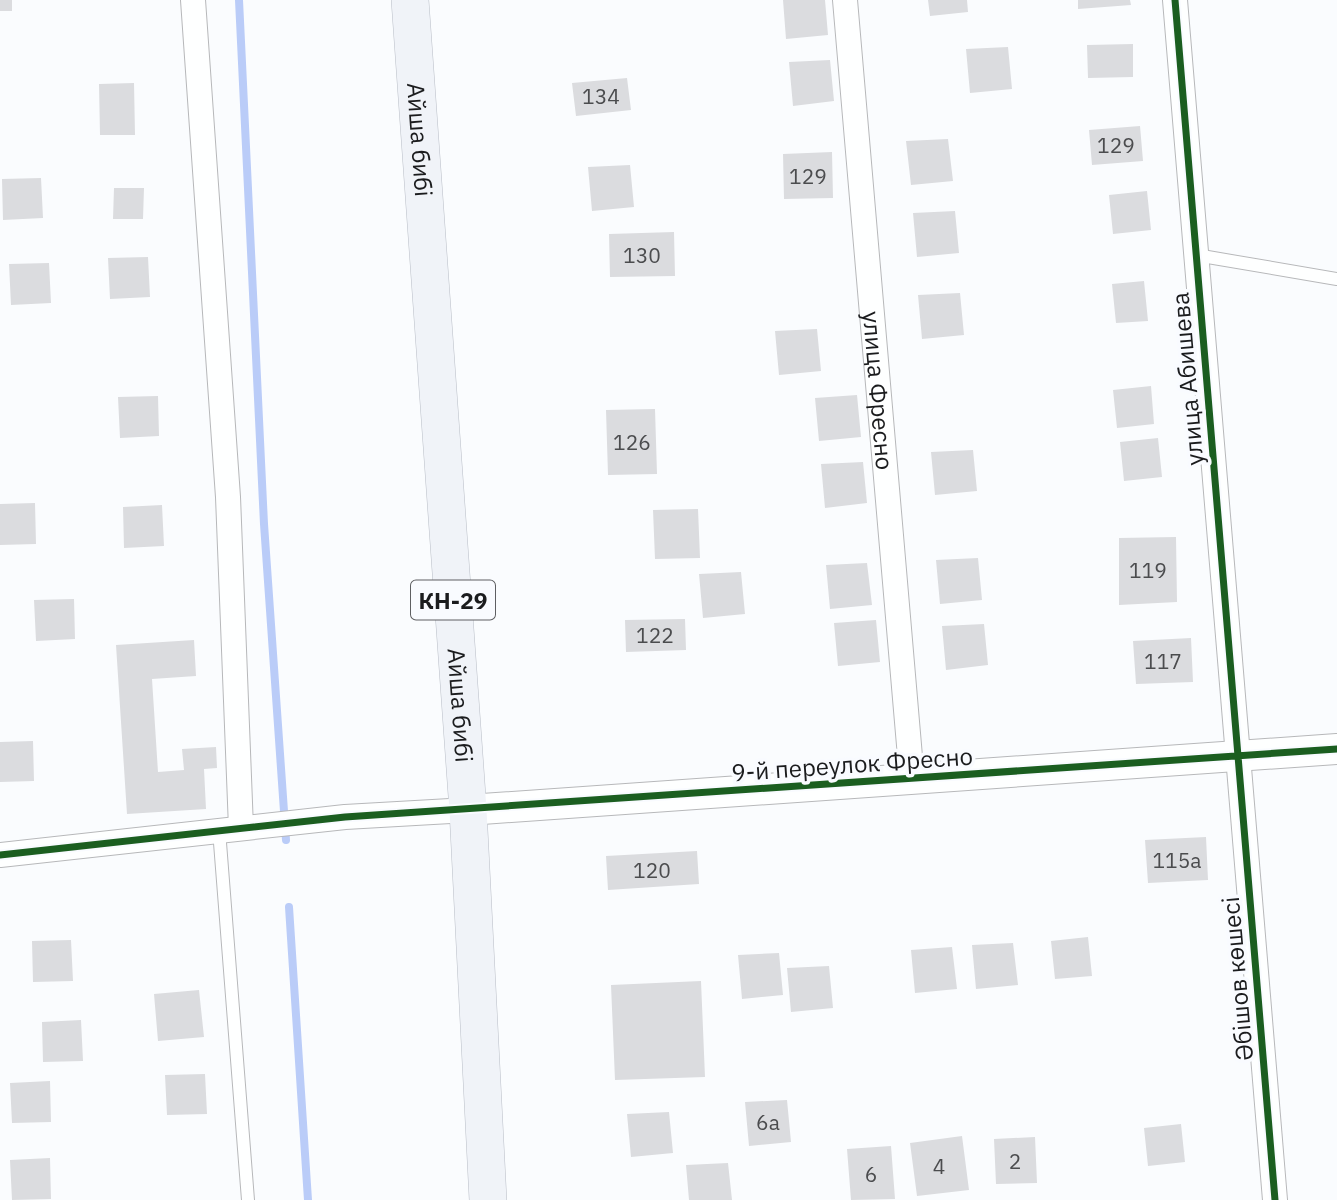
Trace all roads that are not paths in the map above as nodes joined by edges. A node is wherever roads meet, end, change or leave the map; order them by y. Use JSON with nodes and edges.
{"nodes":[{"id":1,"x":193,"y":0,"type":"edge"},
{"id":2,"x":410,"y":0,"type":"edge"},
{"id":3,"x":845,"y":0,"type":"edge"},
{"id":4,"x":1175,"y":0,"type":"edge"},
{"id":5,"x":1196,"y":255,"type":"junction"},
{"id":6,"x":1337,"y":279,"type":"edge"},
{"id":7,"x":1337,"y":749,"type":"edge"},
{"id":8,"x":1238,"y":755,"type":"junction"},
{"id":9,"x":912,"y":780,"type":"junction"},
{"id":10,"x":468,"y":810,"type":"junction"},
{"id":11,"x":240,"y":828,"type":"junction"},
{"id":12,"x":0,"y":855,"type":"edge"},
{"id":13,"x":248,"y":1200,"type":"edge"},
{"id":14,"x":488,"y":1200,"type":"edge"},
{"id":15,"x":1275,"y":1200,"type":"edge"}],
"edges":[{"from":1,"to":11,"type":"street"},
{"from":2,"to":10,"type":"main road","name":"Айша бибі","number":"КН-29"},
{"from":3,"to":9,"type":"street","name":"улица Фресно"},
{"from":4,"to":5,"type":"street","name":"улица Абишева"},
{"from":5,"to":6,"type":"lane"},
{"from":5,"to":8,"type":"street","name":"улица Абишева"},
{"from":7,"to":8,"type":"street","name":"9-й переулок Фресно"},
{"from":8,"to":9,"type":"street","name":"9-й переулок Фресно"},
{"from":8,"to":15,"type":"street","name":"Әбішов көшесі"},
{"from":9,"to":10,"type":"street","name":"9-й переулок Фресно"},
{"from":10,"to":11,"type":"street"},
{"from":10,"to":14,"type":"main road","name":"Айша бибі","number":"КН-29"},
{"from":11,"to":12,"type":"street"},
{"from":11,"to":13,"type":"lane"}]}
